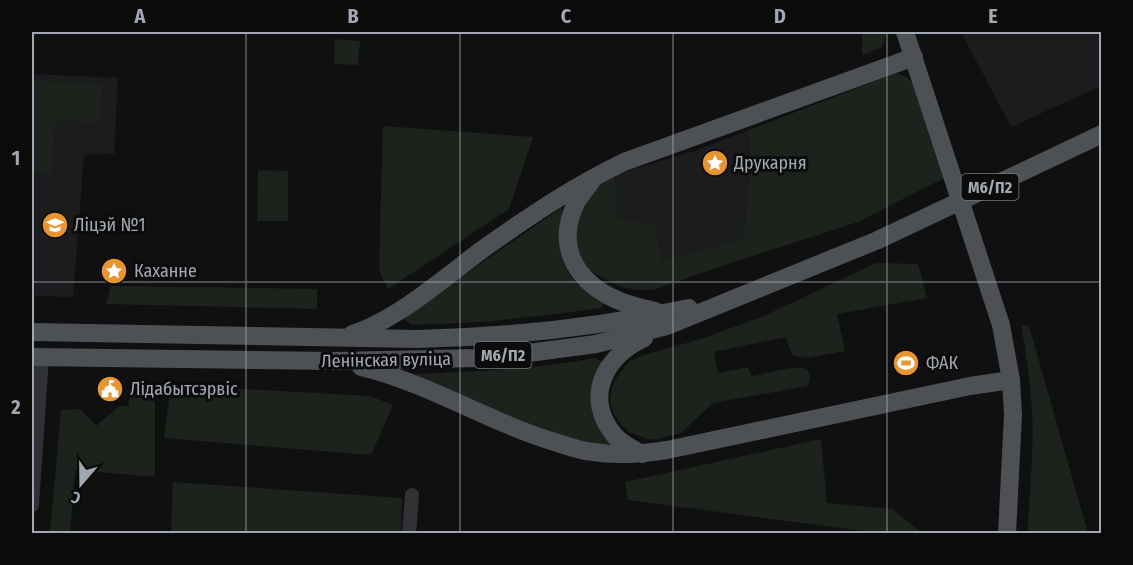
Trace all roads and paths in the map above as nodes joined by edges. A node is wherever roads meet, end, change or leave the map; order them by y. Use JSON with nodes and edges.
{"nodes":[{"id":1,"x":904,"y":32,"type":"edge"},
{"id":2,"x":914,"y":57,"type":"junction"},
{"id":3,"x":1101,"y":134,"type":"edge"},
{"id":4,"x":595,"y":176,"type":"junction"},
{"id":5,"x":666,"y":320,"type":"junction"},
{"id":6,"x":32,"y":332,"type":"edge"},
{"id":7,"x":339,"y":338,"type":"junction"},
{"id":8,"x":37,"y":357,"type":"edge"},
{"id":9,"x":336,"y":361,"type":"junction"},
{"id":10,"x":1011,"y":380,"type":"junction"},
{"id":11,"x":642,"y":453,"type":"junction"},
{"id":12,"x":412,"y":495,"type":"dead end"},
{"id":13,"x":32,"y":505,"type":"edge"},
{"id":14,"x":409,"y":534,"type":"edge"},
{"id":15,"x":1007,"y":534,"type":"edge"}],
"edges":[{"from":1,"to":2,"type":"main road"},
{"from":2,"to":4,"type":"main road"},
{"from":2,"to":10,"type":"main road"},
{"from":3,"to":5,"type":"main road","name":"Ленінская вуліца","number":"М6/П2","bridge":true},
{"from":4,"to":5,"type":"main road"},
{"from":4,"to":7,"type":"main road"},
{"from":5,"to":7,"type":"main road","name":"Ленінская вуліца","number":"М6/П2"},
{"from":5,"to":9,"type":"main road","name":"Ленінская вуліца","number":"М6/П2"},
{"from":5,"to":11,"type":"main road"},
{"from":6,"to":7,"type":"main road","name":"Ленінская вуліца","number":"М6/П2"},
{"from":8,"to":9,"type":"main road","name":"Ленінская вуліца","number":"М6/П2"},
{"from":8,"to":13,"type":"street"},
{"from":9,"to":11,"type":"main road"},
{"from":10,"to":11,"type":"main road"},
{"from":10,"to":15,"type":"main road"},
{"from":12,"to":14,"type":"street"}]}
